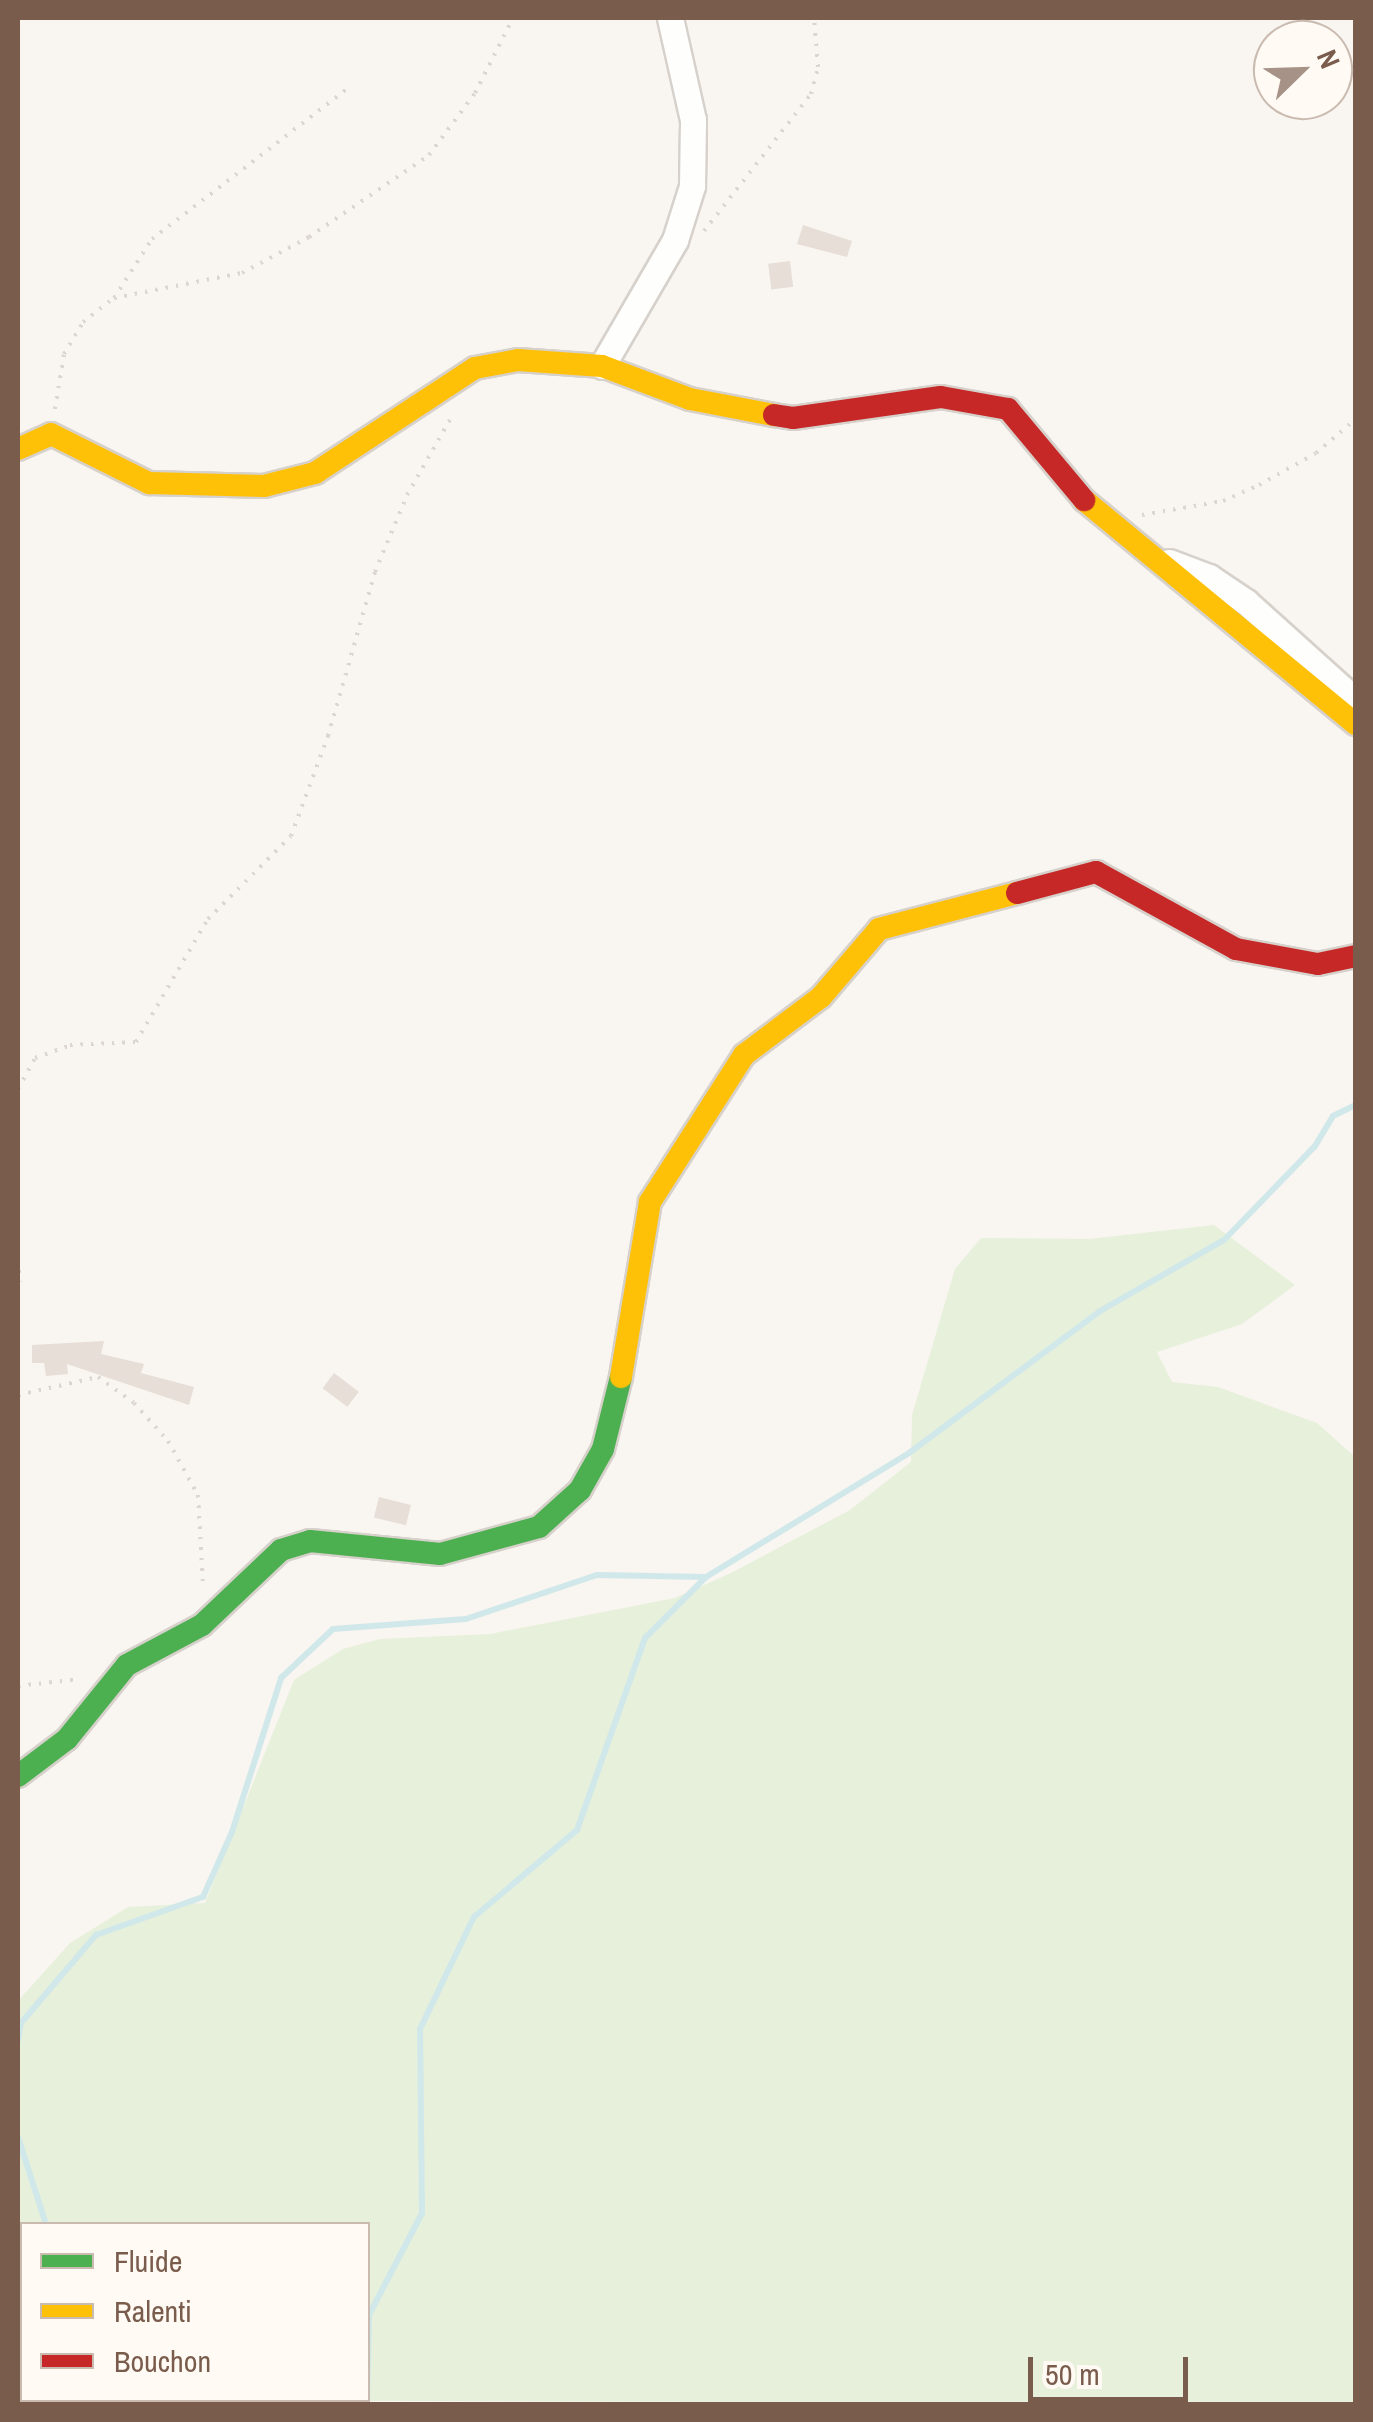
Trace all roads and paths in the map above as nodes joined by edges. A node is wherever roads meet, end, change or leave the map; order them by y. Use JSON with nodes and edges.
{"nodes":[{"id":1,"x":513,"y":18,"type":"edge"},
{"id":2,"x":670,"y":18,"type":"edge"},
{"id":3,"x":814,"y":18,"type":"edge"},
{"id":4,"x":348,"y":88,"type":"dead end"},
{"id":5,"x":666,"y":253,"type":"junction"},
{"id":6,"x":114,"y":298,"type":"junction"},
{"id":7,"x":602,"y":366,"type":"junction"},
{"id":8,"x":452,"y":416,"type":"dead end"},
{"id":9,"x":1356,"y":419,"type":"edge"},
{"id":10,"x":51,"y":434,"type":"junction"},
{"id":11,"x":18,"y":449,"type":"edge"},
{"id":12,"x":1120,"y":531,"type":"junction"},
{"id":13,"x":1154,"y":557,"type":"junction"},
{"id":14,"x":1356,"y":700,"type":"edge"},
{"id":15,"x":1356,"y":724,"type":"edge"},
{"id":16,"x":1356,"y":956,"type":"edge"},
{"id":17,"x":18,"y":1089,"type":"edge"},
{"id":18,"x":18,"y":1260,"type":"edge"},
{"id":19,"x":20,"y":1282,"type":"edge"},
{"id":20,"x":18,"y":1394,"type":"edge"},
{"id":21,"x":202,"y":1625,"type":"junction"},
{"id":22,"x":92,"y":1676,"type":"dead end"},
{"id":23,"x":18,"y":1686,"type":"edge"},
{"id":24,"x":18,"y":1776,"type":"edge"}],
"edges":[{"from":1,"to":6,"type":"path"},
{"from":2,"to":5,"type":"street"},
{"from":3,"to":5,"type":"path"},
{"from":4,"to":6,"type":"path"},
{"from":5,"to":7,"type":"street"},
{"from":6,"to":10,"type":"path"},
{"from":7,"to":10,"type":"street"},
{"from":7,"to":12,"type":"street"},
{"from":8,"to":17,"type":"path"},
{"from":9,"to":12,"type":"path"},
{"from":10,"to":11,"type":"street"},
{"from":12,"to":13,"type":"street"},
{"from":13,"to":14,"type":"street"},
{"from":13,"to":15,"type":"street"},
{"from":16,"to":21,"type":"street"},
{"from":18,"to":19,"type":"path"},
{"from":20,"to":21,"type":"path"},
{"from":21,"to":24,"type":"street"},
{"from":22,"to":23,"type":"path"}]}
